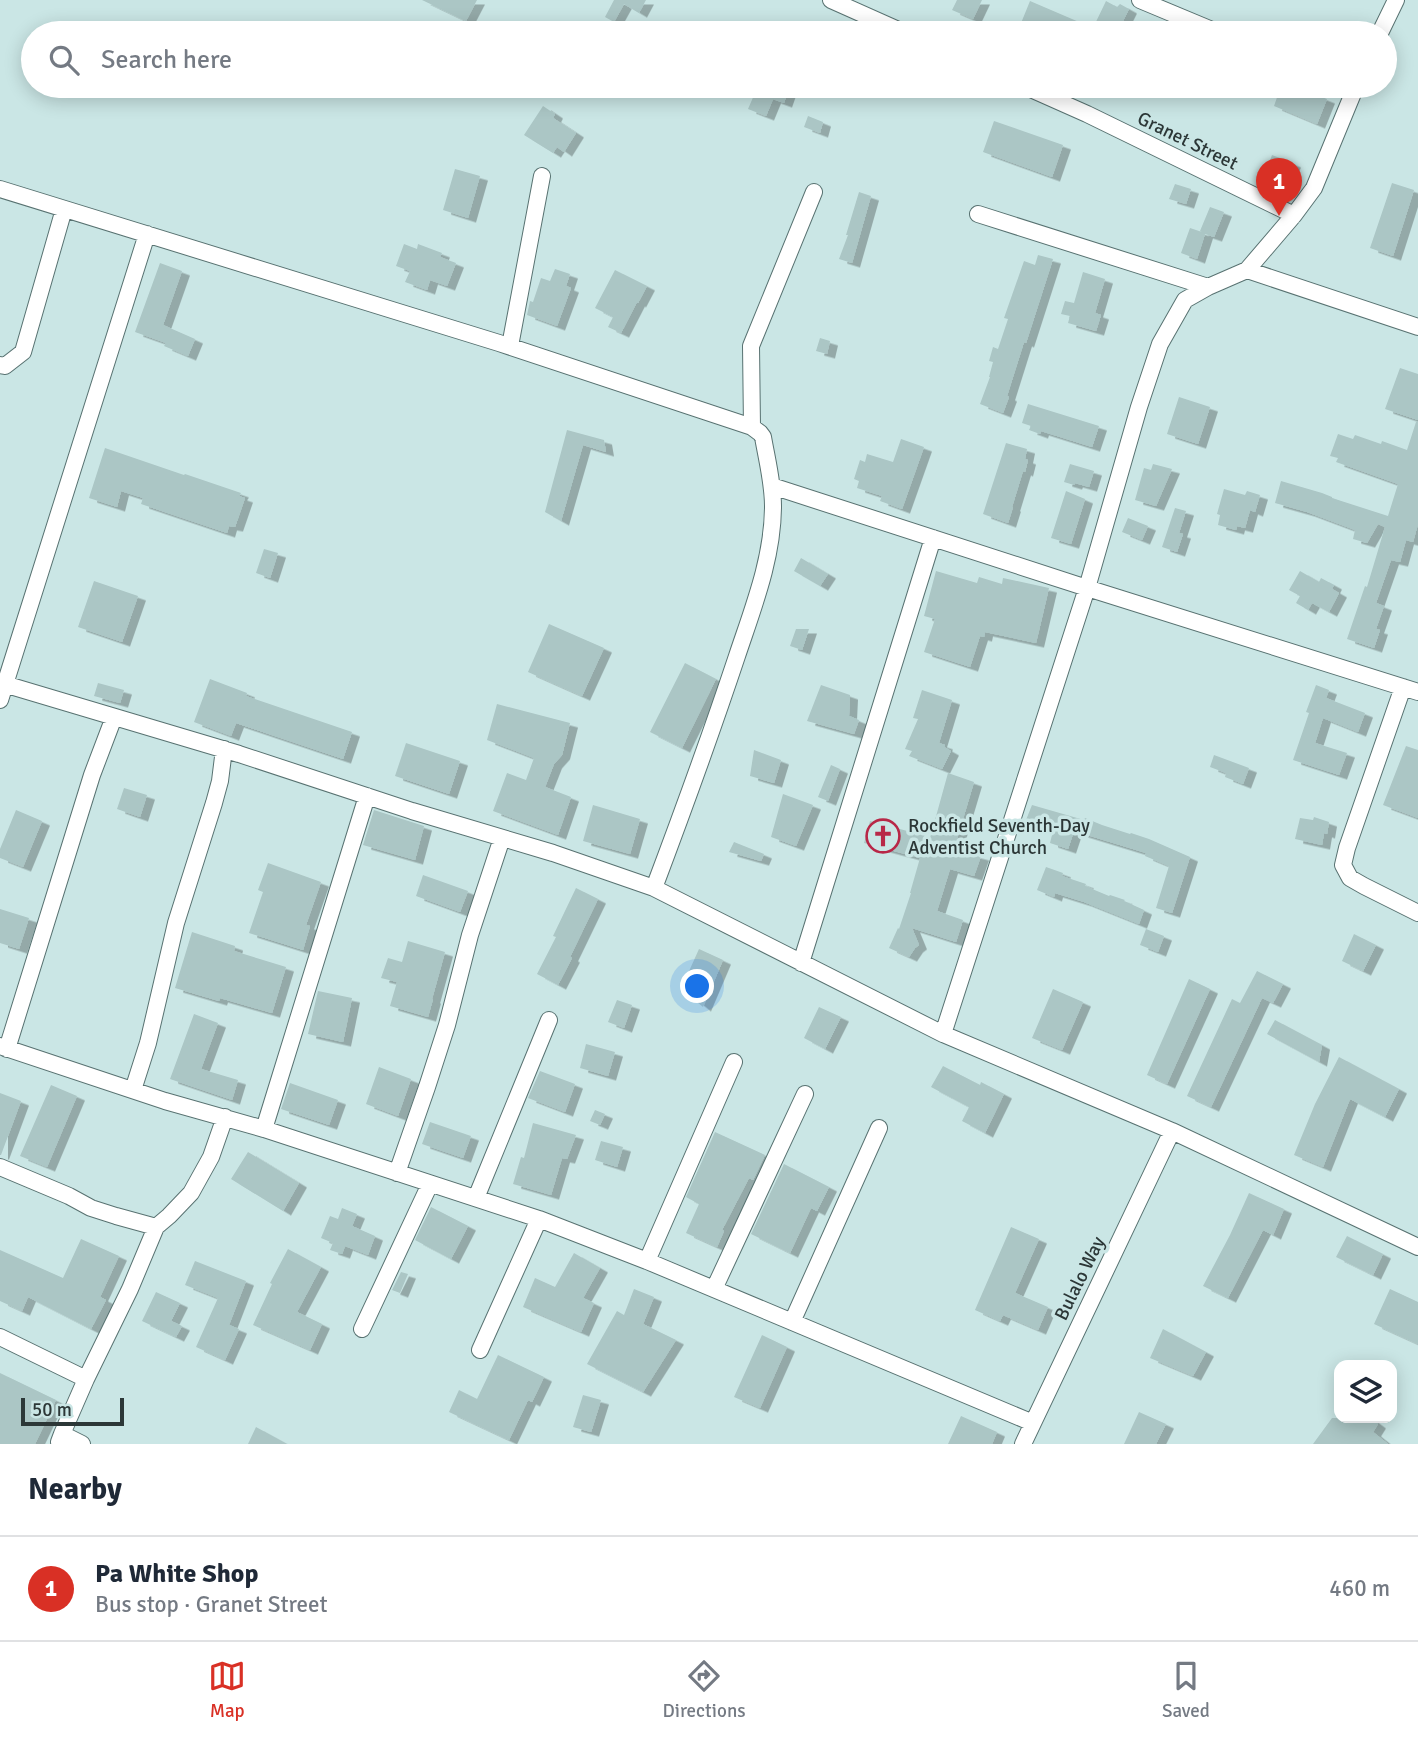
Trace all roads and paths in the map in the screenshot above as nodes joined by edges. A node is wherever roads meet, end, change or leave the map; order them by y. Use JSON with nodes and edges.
{"nodes":[{"id":1,"x":831,"y":0,"type":"edge"},
{"id":2,"x":1140,"y":0,"type":"edge"},
{"id":3,"x":1393,"y":1,"type":"edge"},
{"id":4,"x":878,"y":21,"type":"edge"},
{"id":5,"x":1190,"y":21,"type":"edge"},
{"id":6,"x":1385,"y":21,"type":"edge"},
{"id":7,"x":1051,"y":98,"type":"edge"},
{"id":8,"x":1347,"y":98,"type":"edge"},
{"id":9,"x":542,"y":176,"type":"dead end"},
{"id":10,"x":0,"y":189,"type":"edge"},
{"id":11,"x":814,"y":192,"type":"dead end"},
{"id":12,"x":64,"y":209,"type":"junction"},
{"id":13,"x":978,"y":214,"type":"dead end"},
{"id":14,"x":1294,"y":215,"type":"junction"},
{"id":15,"x":147,"y":234,"type":"junction"},
{"id":16,"x":1247,"y":271,"type":"junction"},
{"id":17,"x":1208,"y":286,"type":"junction"},
{"id":18,"x":1418,"y":327,"type":"edge"},
{"id":19,"x":510,"y":346,"type":"junction"},
{"id":20,"x":0,"y":365,"type":"edge"},
{"id":21,"x":752,"y":427,"type":"junction"},
{"id":22,"x":772,"y":486,"type":"junction"},
{"id":23,"x":933,"y":538,"type":"junction"},
{"id":24,"x":1087,"y":588,"type":"junction"},
{"id":25,"x":1410,"y":690,"type":"edge"},
{"id":26,"x":2,"y":692,"type":"edge"},
{"id":27,"x":114,"y":717,"type":"junction"},
{"id":28,"x":224,"y":749,"type":"junction"},
{"id":29,"x":367,"y":796,"type":"junction"},
{"id":30,"x":502,"y":838,"type":"junction"},
{"id":31,"x":654,"y":888,"type":"junction"},
{"id":32,"x":1418,"y":913,"type":"edge"},
{"id":33,"x":801,"y":963,"type":"junction"},
{"id":34,"x":549,"y":1020,"type":"dead end"},
{"id":35,"x":943,"y":1034,"type":"junction"},
{"id":36,"x":4,"y":1047,"type":"edge"},
{"id":37,"x":734,"y":1062,"type":"dead end"},
{"id":38,"x":133,"y":1090,"type":"junction"},
{"id":39,"x":805,"y":1094,"type":"dead end"},
{"id":40,"x":225,"y":1117,"type":"junction"},
{"id":41,"x":879,"y":1128,"type":"dead end"},
{"id":42,"x":264,"y":1129,"type":"junction"},
{"id":43,"x":1172,"y":1131,"type":"junction"},
{"id":44,"x":0,"y":1167,"type":"edge"},
{"id":45,"x":397,"y":1173,"type":"junction"},
{"id":46,"x":430,"y":1184,"type":"junction"},
{"id":47,"x":476,"y":1198,"type":"junction"},
{"id":48,"x":539,"y":1219,"type":"junction"},
{"id":49,"x":156,"y":1227,"type":"junction"},
{"id":50,"x":1418,"y":1247,"type":"edge"},
{"id":51,"x":647,"y":1261,"type":"junction"},
{"id":52,"x":714,"y":1289,"type":"junction"},
{"id":53,"x":792,"y":1322,"type":"junction"},
{"id":54,"x":362,"y":1329,"type":"dead end"},
{"id":55,"x":0,"y":1337,"type":"edge"},
{"id":56,"x":480,"y":1350,"type":"dead end"},
{"id":57,"x":86,"y":1379,"type":"junction"},
{"id":58,"x":1032,"y":1423,"type":"junction"},
{"id":59,"x":60,"y":1439,"type":"edge"},
{"id":60,"x":82,"y":1444,"type":"edge"},
{"id":61,"x":1023,"y":1444,"type":"edge"}],
"edges":[{"from":1,"to":4,"type":"street"},
{"from":2,"to":5,"type":"street"},
{"from":3,"to":6,"type":"street"},
{"from":7,"to":14,"type":"street","name":"Granet Street"},
{"from":8,"to":14,"type":"street"},
{"from":9,"to":19,"type":"street"},
{"from":10,"to":12,"type":"street"},
{"from":11,"to":21,"type":"street"},
{"from":12,"to":15,"type":"street"},
{"from":12,"to":20,"type":"street"},
{"from":13,"to":17,"type":"street"},
{"from":14,"to":16,"type":"street"},
{"from":15,"to":19,"type":"street"},
{"from":15,"to":26,"type":"street"},
{"from":16,"to":17,"type":"street"},
{"from":16,"to":18,"type":"street"},
{"from":17,"to":24,"type":"street"},
{"from":19,"to":21,"type":"street"},
{"from":21,"to":22,"type":"street"},
{"from":22,"to":23,"type":"street"},
{"from":22,"to":31,"type":"street"},
{"from":23,"to":24,"type":"street"},
{"from":23,"to":33,"type":"street"},
{"from":24,"to":25,"type":"street"},
{"from":24,"to":35,"type":"street"},
{"from":25,"to":32,"type":"street"},
{"from":26,"to":27,"type":"street"},
{"from":27,"to":28,"type":"street"},
{"from":27,"to":36,"type":"street"},
{"from":28,"to":29,"type":"street"},
{"from":28,"to":38,"type":"street"},
{"from":29,"to":30,"type":"street"},
{"from":29,"to":42,"type":"street"},
{"from":30,"to":31,"type":"street"},
{"from":30,"to":45,"type":"street"},
{"from":31,"to":33,"type":"street"},
{"from":33,"to":35,"type":"street"},
{"from":34,"to":47,"type":"street"},
{"from":35,"to":43,"type":"street"},
{"from":36,"to":38,"type":"street"},
{"from":37,"to":51,"type":"street"},
{"from":38,"to":40,"type":"street"},
{"from":39,"to":52,"type":"street"},
{"from":40,"to":42,"type":"street"},
{"from":40,"to":49,"type":"street"},
{"from":41,"to":53,"type":"street"},
{"from":42,"to":45,"type":"street"},
{"from":43,"to":50,"type":"street"},
{"from":43,"to":58,"type":"street","name":"Bulalo Way"},
{"from":44,"to":49,"type":"street"},
{"from":45,"to":46,"type":"street"},
{"from":46,"to":47,"type":"street"},
{"from":46,"to":54,"type":"street"},
{"from":47,"to":48,"type":"street"},
{"from":48,"to":51,"type":"street"},
{"from":48,"to":56,"type":"street"},
{"from":49,"to":57,"type":"street"},
{"from":51,"to":52,"type":"street"},
{"from":52,"to":53,"type":"street"},
{"from":53,"to":58,"type":"street"},
{"from":55,"to":57,"type":"street"},
{"from":57,"to":59,"type":"street"},
{"from":58,"to":61,"type":"street","name":"Bulalo Way"},
{"from":59,"to":60,"type":"street"}]}
